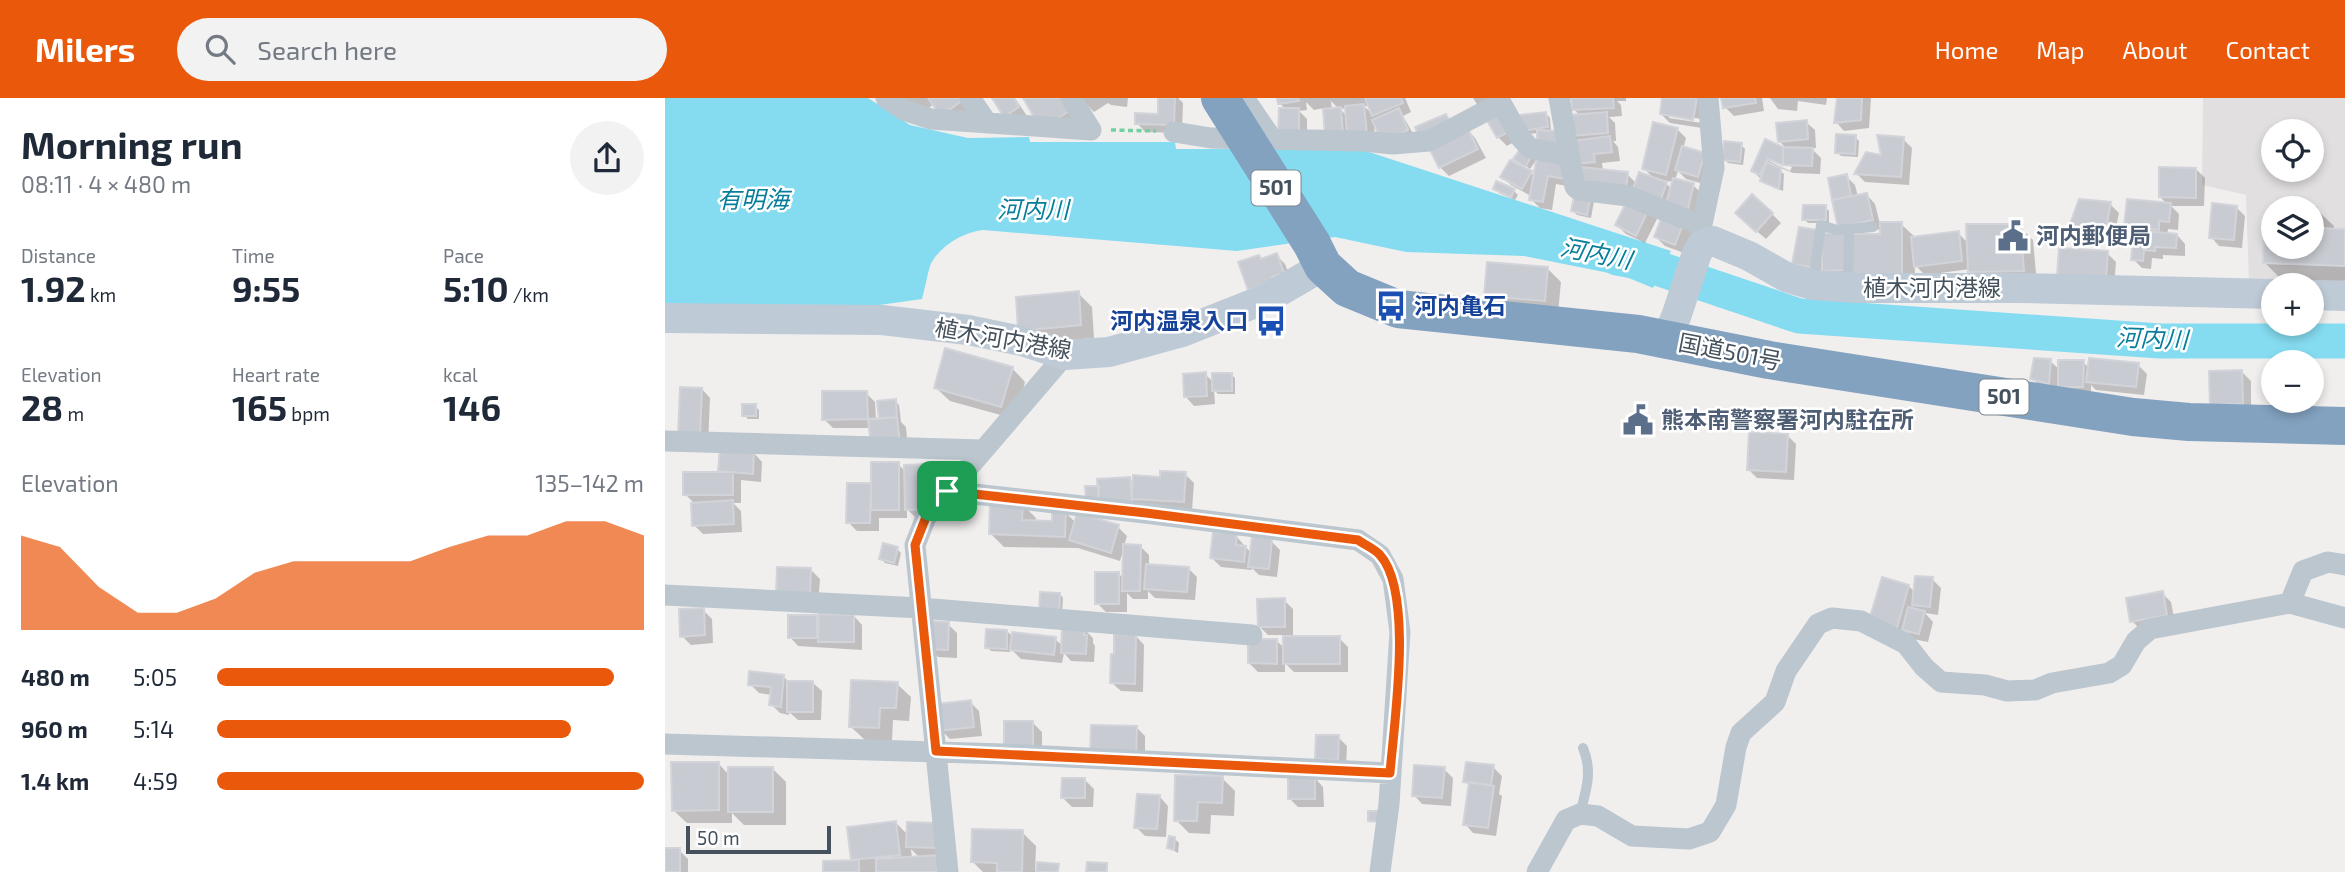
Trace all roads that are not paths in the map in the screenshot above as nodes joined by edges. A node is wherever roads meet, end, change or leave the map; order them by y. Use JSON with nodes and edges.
{"nodes":[{"id":1,"x":886,"y":98,"type":"edge"},
{"id":2,"x":970,"y":98,"type":"edge"},
{"id":3,"x":1071,"y":98,"type":"edge"},
{"id":4,"x":1220,"y":98,"type":"edge"},
{"id":5,"x":1559,"y":98,"type":"edge"},
{"id":6,"x":1708,"y":98,"type":"edge"},
{"id":7,"x":1500,"y":101,"type":"edge"},
{"id":8,"x":987,"y":123,"type":"junction"},
{"id":9,"x":1252,"y":123,"type":"edge"},
{"id":10,"x":1174,"y":132,"type":"road end"},
{"id":11,"x":1569,"y":156,"type":"junction"},
{"id":12,"x":1873,"y":227,"type":"dead end"},
{"id":13,"x":1849,"y":229,"type":"junction"},
{"id":14,"x":1696,"y":239,"type":"junction"},
{"id":15,"x":1318,"y":255,"type":"junction"},
{"id":16,"x":1813,"y":285,"type":"junction"},
{"id":17,"x":1847,"y":287,"type":"junction"},
{"id":18,"x":2261,"y":294,"type":"edge"},
{"id":19,"x":2324,"y":295,"type":"edge"},
{"id":20,"x":2345,"y":296,"type":"edge"},
{"id":21,"x":665,"y":318,"type":"edge"},
{"id":22,"x":1671,"y":328,"type":"junction"},
{"id":23,"x":1065,"y":355,"type":"junction"},
{"id":24,"x":2345,"y":426,"type":"edge"},
{"id":25,"x":665,"y":441,"type":"edge"},
{"id":26,"x":982,"y":450,"type":"junction"},
{"id":27,"x":947,"y":491,"type":"junction"},
{"id":28,"x":2345,"y":565,"type":"edge"},
{"id":29,"x":665,"y":595,"type":"edge"},
{"id":30,"x":2290,"y":603,"type":"junction"},
{"id":31,"x":921,"y":608,"type":"junction"},
{"id":32,"x":2345,"y":618,"type":"edge"},
{"id":33,"x":1252,"y":635,"type":"dead end"},
{"id":34,"x":665,"y":744,"type":"edge"},
{"id":35,"x":1583,"y":748,"type":"dead end"},
{"id":36,"x":936,"y":751,"type":"junction"},
{"id":37,"x":1390,"y":773,"type":"junction"},
{"id":38,"x":1580,"y":814,"type":"junction"},
{"id":39,"x":948,"y":872,"type":"edge"},
{"id":40,"x":1380,"y":872,"type":"edge"},
{"id":41,"x":1537,"y":872,"type":"edge"}],
"edges":[{"from":1,"to":8,"type":"street"},
{"from":2,"to":8,"type":"street"},
{"from":3,"to":8,"type":"street"},
{"from":4,"to":9,"type":"highway","name":"国道501号","number":"501"},
{"from":5,"to":11,"type":"street"},
{"from":6,"to":14,"type":"street"},
{"from":7,"to":9,"type":"street"},
{"from":7,"to":11,"type":"street"},
{"from":9,"to":10,"type":"street"},
{"from":9,"to":15,"type":"highway","name":"国道501号","number":"501"},
{"from":11,"to":14,"type":"street"},
{"from":12,"to":13,"type":"lane"},
{"from":13,"to":16,"type":"lane"},
{"from":13,"to":17,"type":"lane"},
{"from":14,"to":16,"type":"main road","name":"植木河内港線"},
{"from":14,"to":22,"type":"main road"},
{"from":15,"to":22,"type":"highway","name":"国道501号","number":"501"},
{"from":15,"to":23,"type":"main road","name":"植木河内港線"},
{"from":16,"to":17,"type":"main road","name":"植木河内港線"},
{"from":17,"to":18,"type":"main road","name":"植木河内港線"},
{"from":19,"to":20,"type":"main road"},
{"from":21,"to":23,"type":"main road","name":"植木河内港線"},
{"from":22,"to":24,"type":"highway","name":"国道501号","number":"501"},
{"from":23,"to":26,"type":"street"},
{"from":25,"to":26,"type":"street"},
{"from":26,"to":27,"type":"street"},
{"from":27,"to":31,"type":"street"},
{"from":27,"to":37,"type":"street"},
{"from":28,"to":30,"type":"street"},
{"from":29,"to":31,"type":"street"},
{"from":30,"to":32,"type":"street"},
{"from":30,"to":38,"type":"street"},
{"from":31,"to":33,"type":"street"},
{"from":31,"to":36,"type":"street"},
{"from":34,"to":36,"type":"street"},
{"from":35,"to":38,"type":"lane"},
{"from":36,"to":37,"type":"street"},
{"from":36,"to":39,"type":"street"},
{"from":37,"to":40,"type":"street"},
{"from":38,"to":41,"type":"street"}]}
